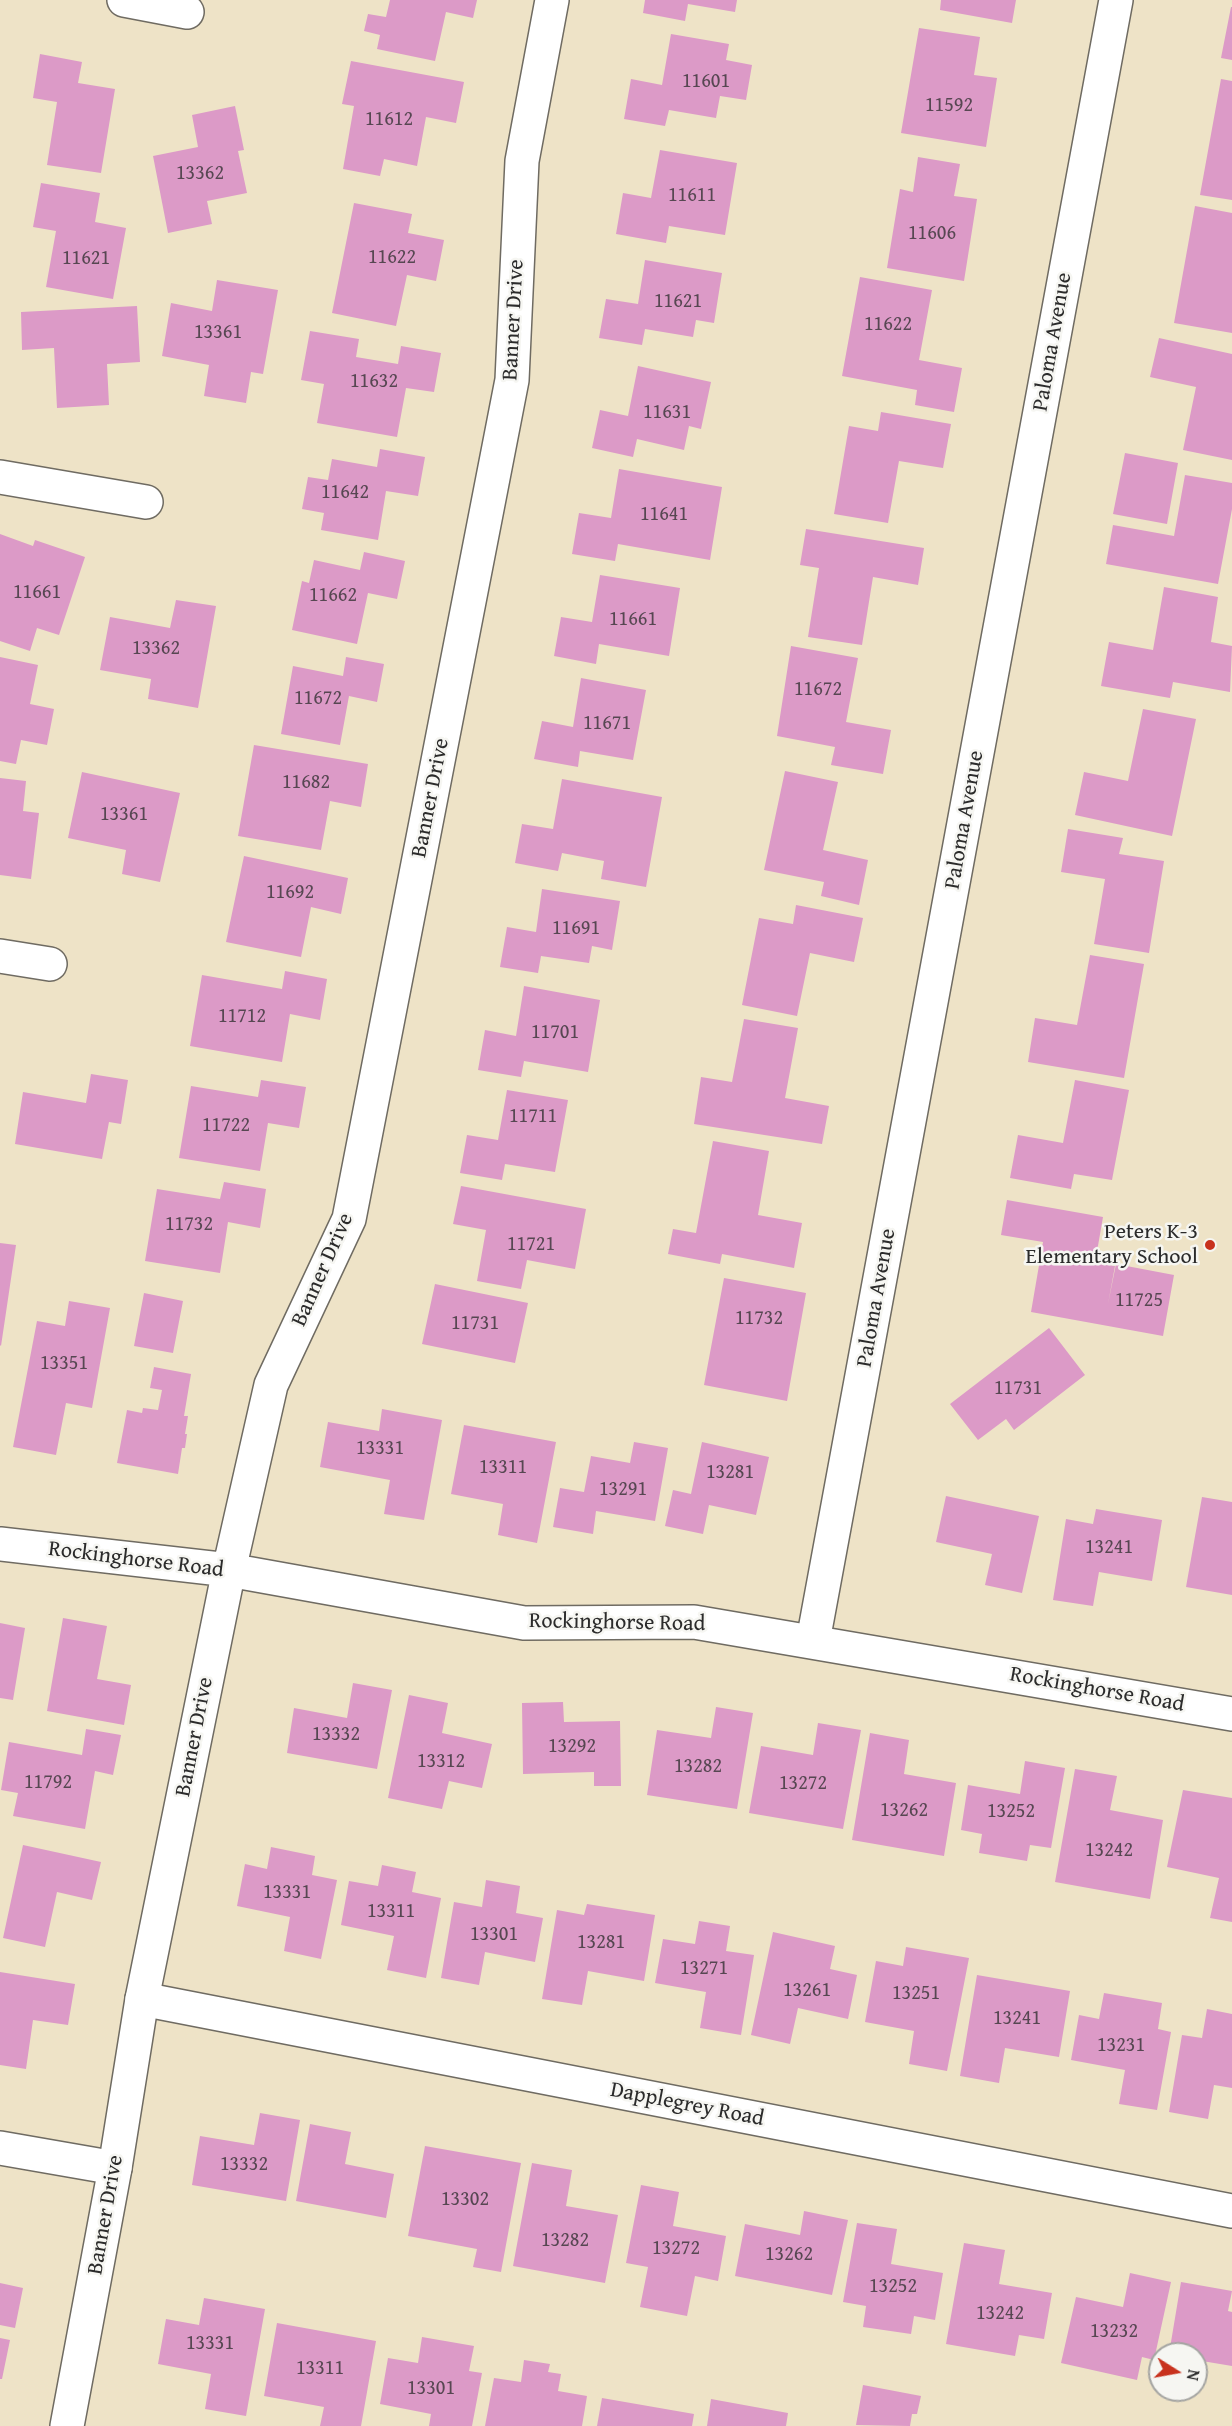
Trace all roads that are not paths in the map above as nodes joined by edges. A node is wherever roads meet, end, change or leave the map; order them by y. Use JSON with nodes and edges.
{"nodes":[{"id":1,"x":124,"y":0,"type":"edge"},
{"id":2,"x":552,"y":0,"type":"edge"},
{"id":3,"x":1116,"y":0,"type":"edge"},
{"id":4,"x":187,"y":12,"type":"dead end"},
{"id":5,"x":0,"y":477,"type":"edge"},
{"id":6,"x":146,"y":502,"type":"dead end"},
{"id":7,"x":0,"y":956,"type":"edge"},
{"id":8,"x":50,"y":963,"type":"dead end"},
{"id":9,"x":0,"y":1544,"type":"edge"},
{"id":10,"x":228,"y":1570,"type":"junction"},
{"id":11,"x":813,"y":1641,"type":"junction"},
{"id":12,"x":1232,"y":1714,"type":"edge"},
{"id":13,"x":142,"y":1999,"type":"junction"},
{"id":14,"x":0,"y":2148,"type":"edge"},
{"id":15,"x":116,"y":2168,"type":"junction"},
{"id":16,"x":1232,"y":2211,"type":"edge"},
{"id":17,"x":67,"y":2426,"type":"edge"}],
"edges":[{"from":1,"to":4,"type":"street"},
{"from":2,"to":10,"type":"street","name":"Banner Drive"},
{"from":3,"to":11,"type":"street","name":"Paloma Avenue"},
{"from":5,"to":6,"type":"street"},
{"from":7,"to":8,"type":"street"},
{"from":9,"to":10,"type":"street","name":"Rockinghorse Road"},
{"from":10,"to":11,"type":"street","name":"Rockinghorse Road"},
{"from":10,"to":13,"type":"street","name":"Banner Drive"},
{"from":11,"to":12,"type":"street","name":"Rockinghorse Road"},
{"from":13,"to":15,"type":"street","name":"Banner Drive"},
{"from":13,"to":16,"type":"street","name":"Dapplegrey Road"},
{"from":14,"to":15,"type":"street"},
{"from":15,"to":17,"type":"street","name":"Banner Drive"}]}
